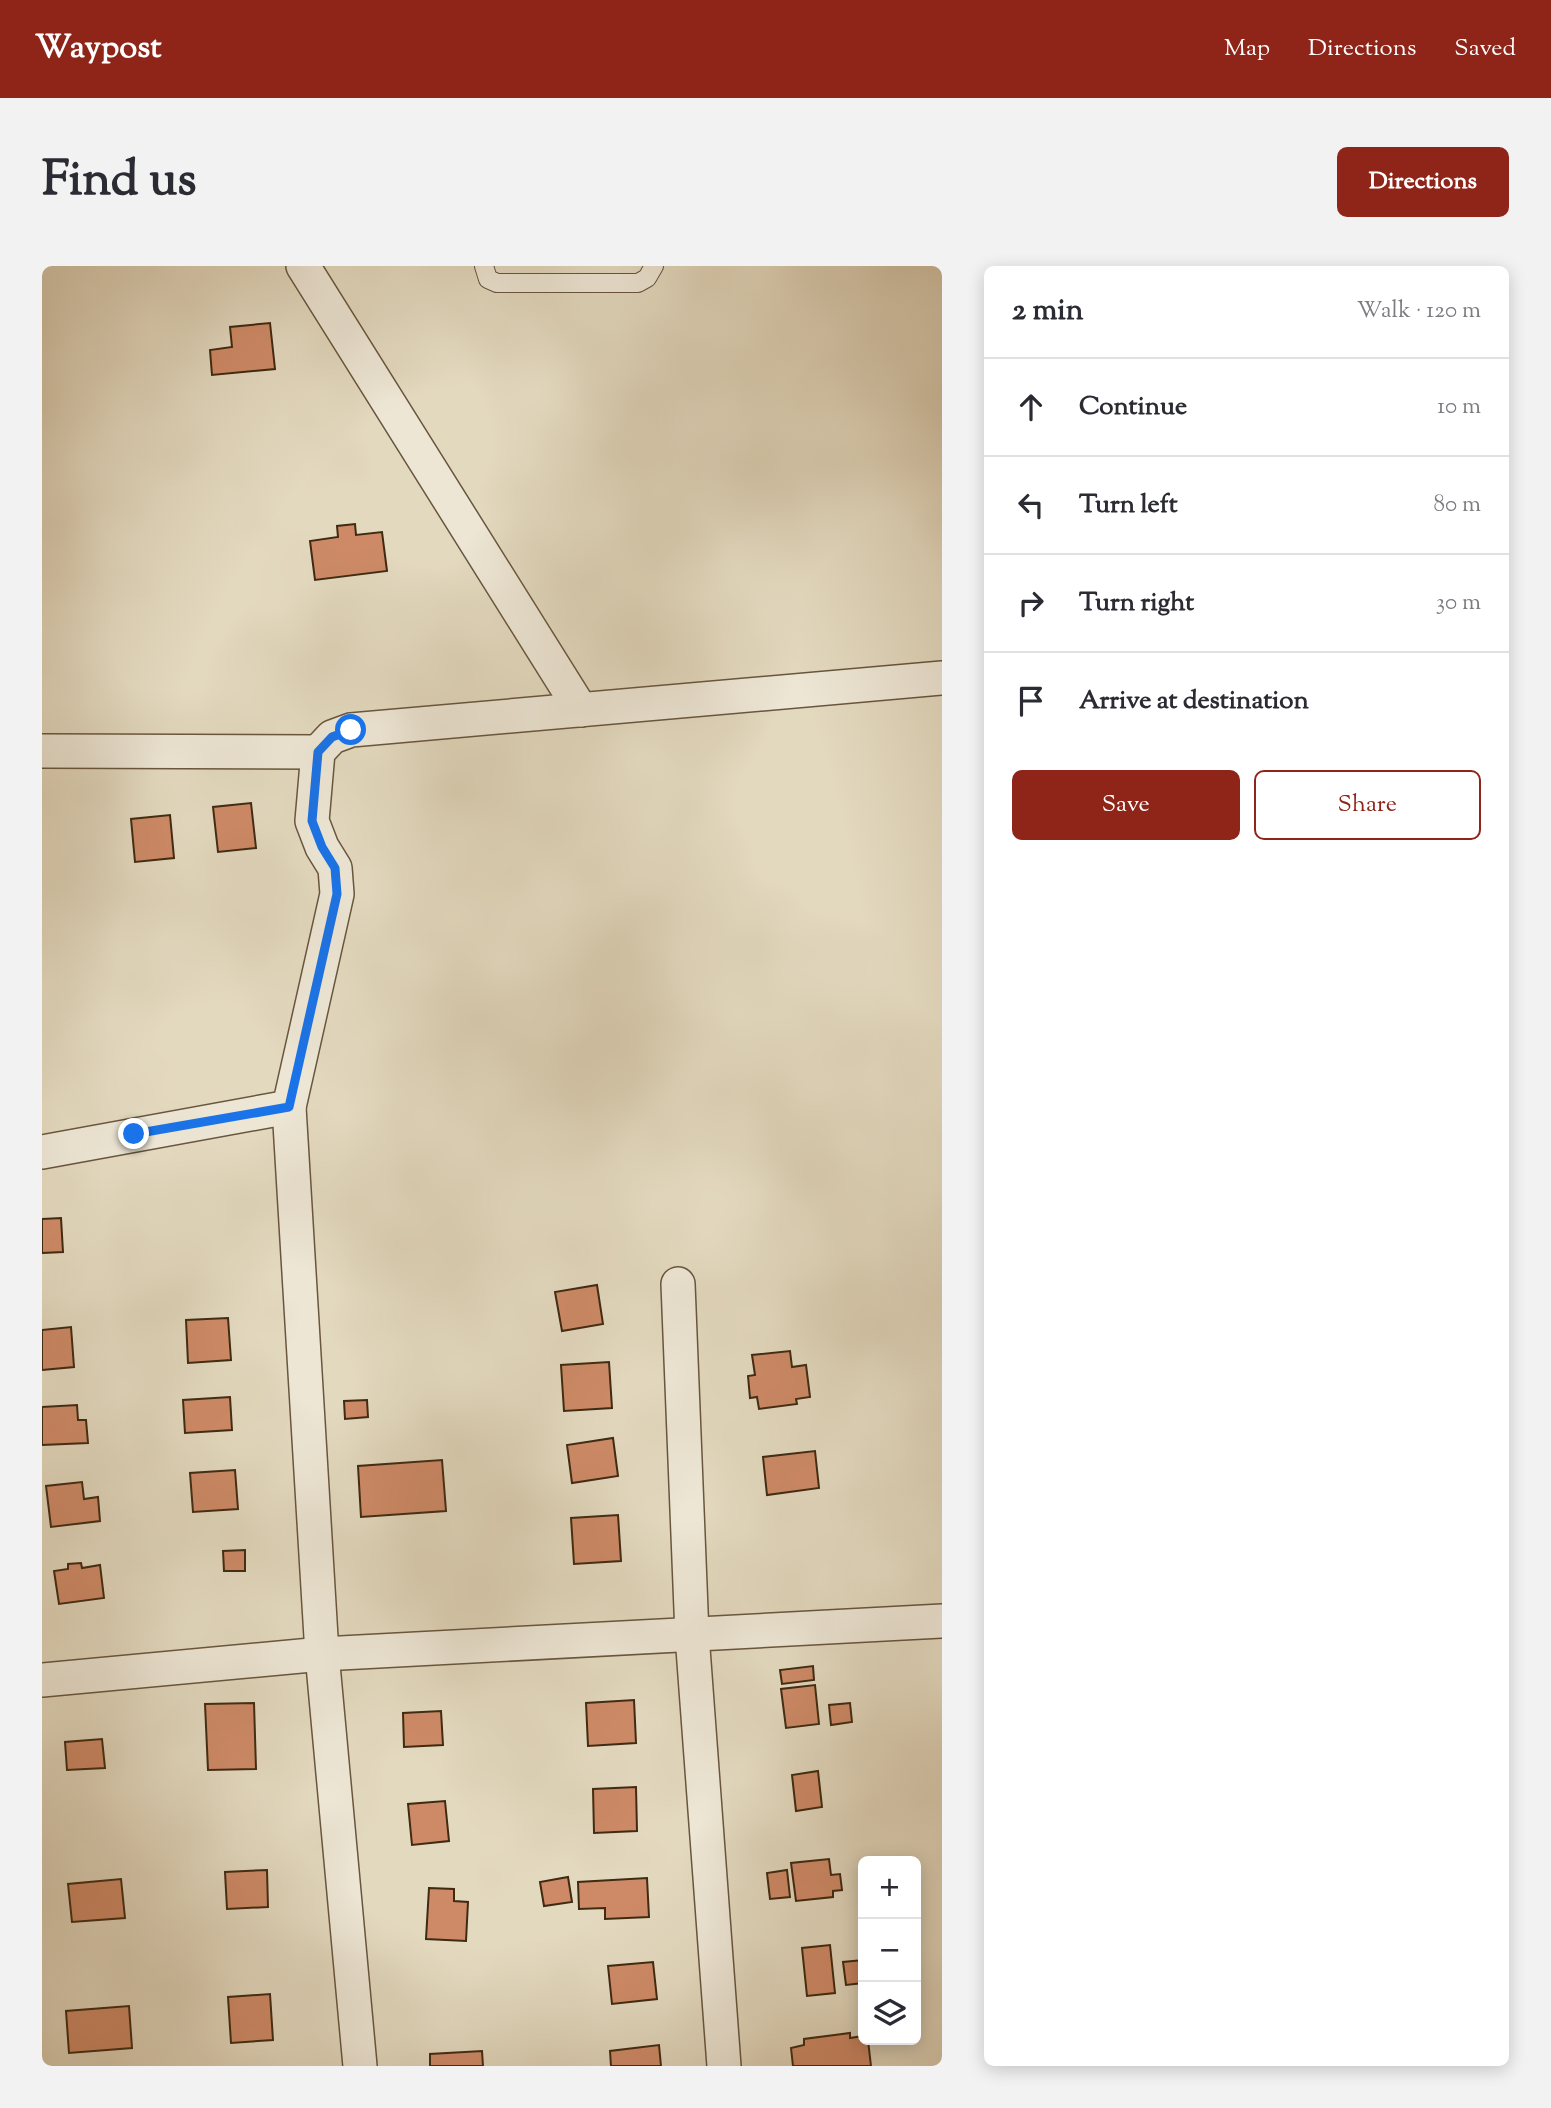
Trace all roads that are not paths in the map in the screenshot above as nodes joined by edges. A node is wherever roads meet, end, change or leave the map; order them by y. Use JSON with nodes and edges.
{"nodes":[{"id":1,"x":303,"y":266,"type":"edge"},
{"id":2,"x":484,"y":266,"type":"edge"},
{"id":3,"x":654,"y":266,"type":"edge"},
{"id":4,"x":942,"y":678,"type":"edge"},
{"id":5,"x":581,"y":710,"type":"junction"},
{"id":6,"x":42,"y":751,"type":"edge"},
{"id":7,"x":318,"y":752,"type":"junction"},
{"id":8,"x":289,"y":1107,"type":"junction"},
{"id":9,"x":42,"y":1152,"type":"edge"},
{"id":10,"x":678,"y":1284,"type":"dead end"},
{"id":11,"x":942,"y":1621,"type":"edge"},
{"id":12,"x":692,"y":1635,"type":"junction"},
{"id":13,"x":323,"y":1654,"type":"junction"},
{"id":14,"x":42,"y":1680,"type":"edge"},
{"id":15,"x":360,"y":2066,"type":"edge"},
{"id":16,"x":724,"y":2066,"type":"edge"}],
"edges":[{"from":1,"to":5,"type":"street"},
{"from":2,"to":3,"type":"lane"},
{"from":4,"to":5,"type":"street"},
{"from":5,"to":7,"type":"street"},
{"from":6,"to":7,"type":"street"},
{"from":7,"to":8,"type":"street"},
{"from":8,"to":9,"type":"street"},
{"from":8,"to":13,"type":"street"},
{"from":10,"to":12,"type":"street"},
{"from":11,"to":12,"type":"street"},
{"from":12,"to":13,"type":"street"},
{"from":12,"to":16,"type":"street"},
{"from":13,"to":14,"type":"street"},
{"from":13,"to":15,"type":"street"}]}
